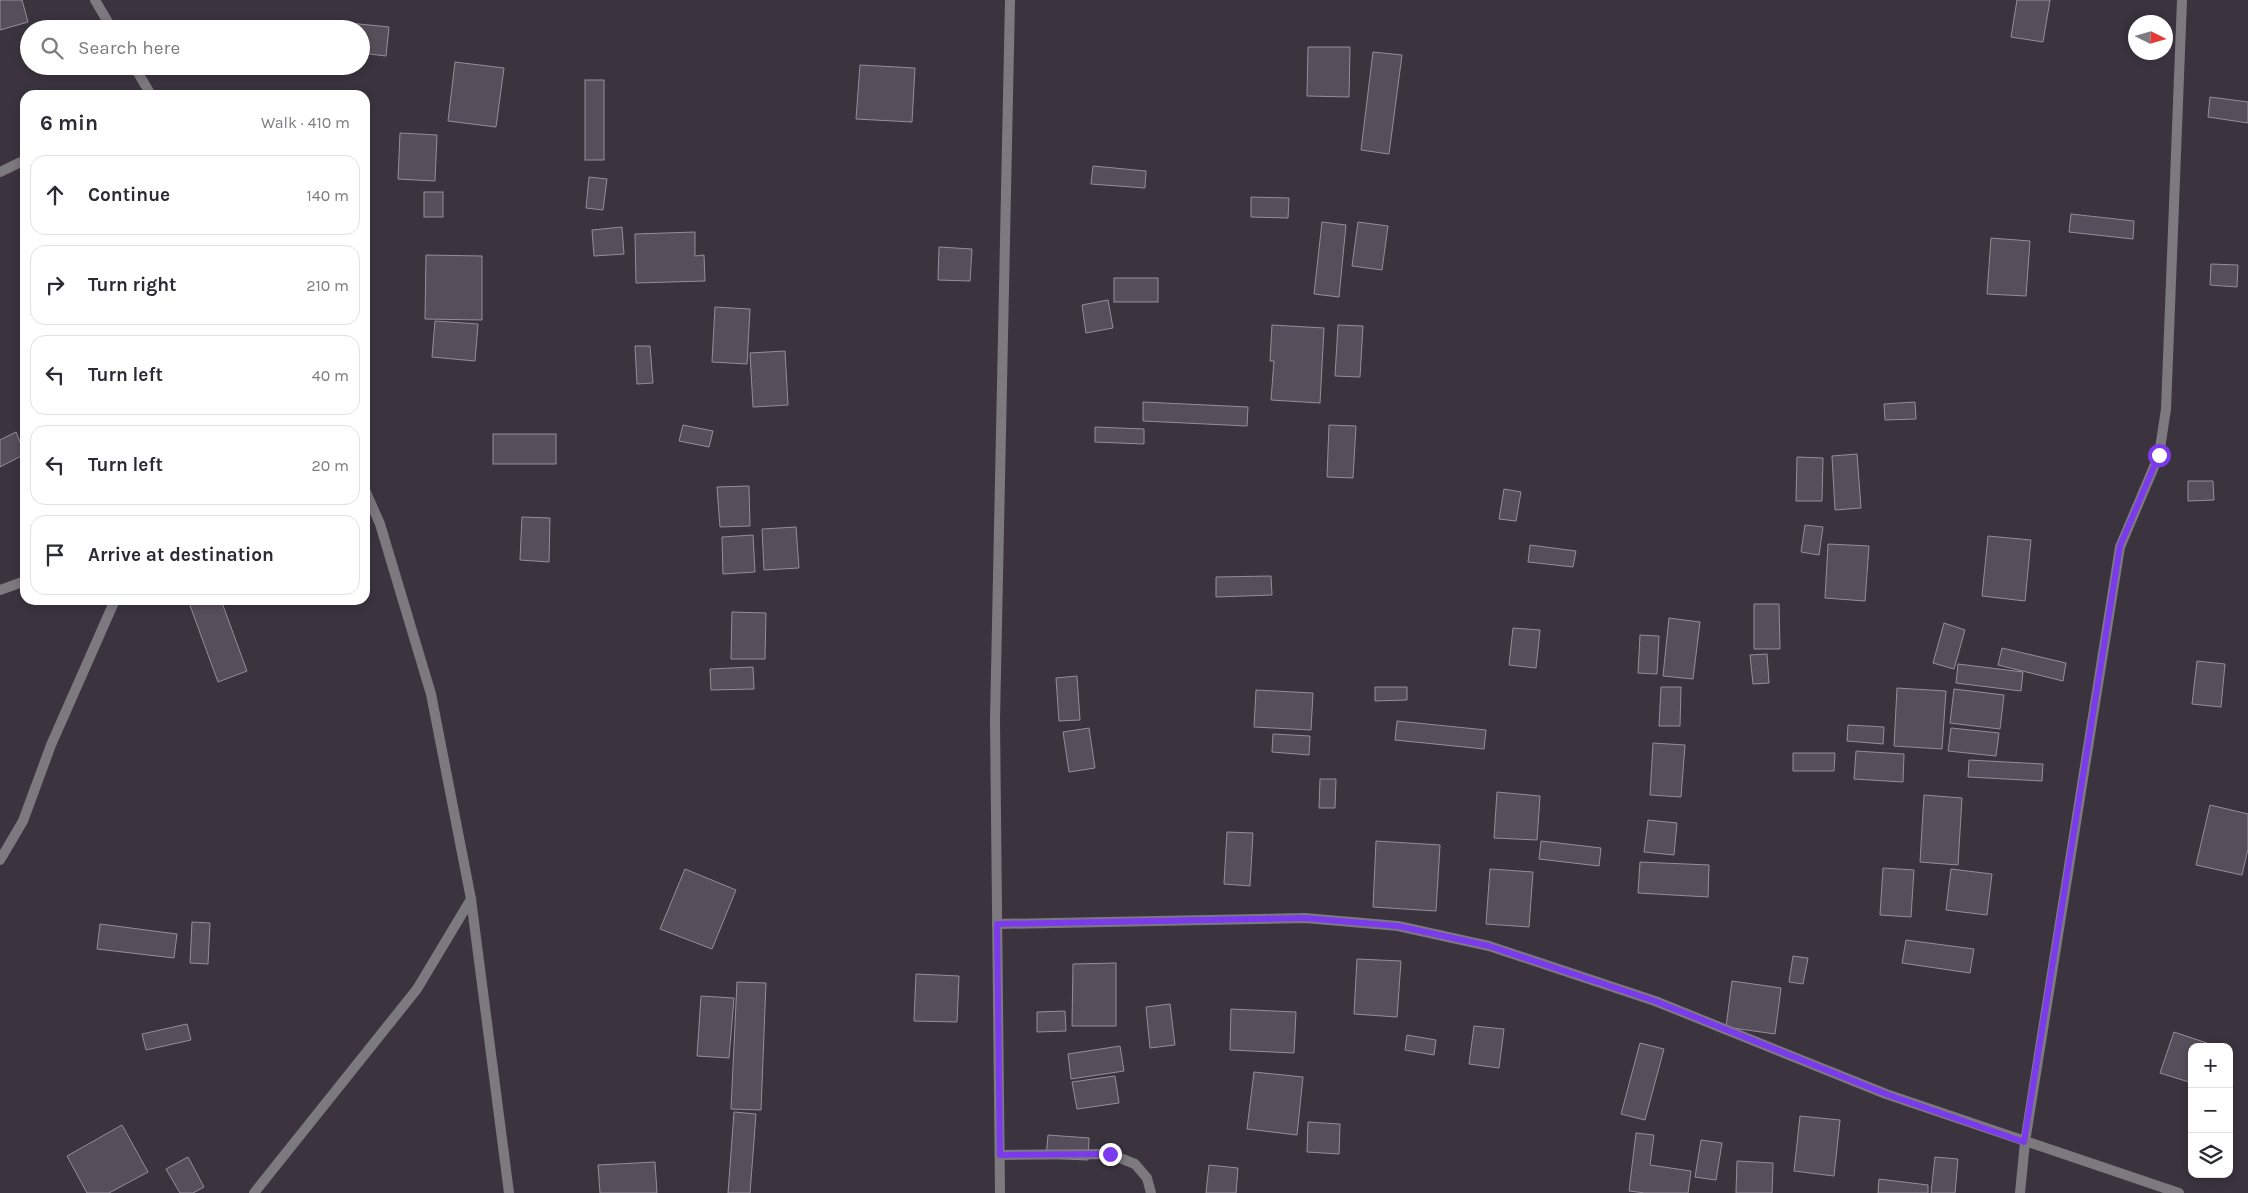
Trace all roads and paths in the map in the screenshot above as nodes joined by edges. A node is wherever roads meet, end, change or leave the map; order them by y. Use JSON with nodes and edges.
{"nodes":[{"id":1,"x":95,"y":0,"type":"edge"},
{"id":2,"x":1010,"y":0,"type":"edge"},
{"id":3,"x":2182,"y":0,"type":"edge"},
{"id":4,"x":107,"y":20,"type":"edge"},
{"id":5,"x":139,"y":75,"type":"edge"},
{"id":6,"x":148,"y":90,"type":"edge"},
{"id":7,"x":20,"y":162,"type":"edge"},
{"id":8,"x":0,"y":172,"type":"edge"},
{"id":9,"x":370,"y":501,"type":"edge"},
{"id":10,"x":20,"y":582,"type":"edge"},
{"id":11,"x":0,"y":590,"type":"edge"},
{"id":12,"x":113,"y":605,"type":"edge"},
{"id":13,"x":0,"y":860,"type":"edge"},
{"id":14,"x":472,"y":899,"type":"junction"},
{"id":15,"x":997,"y":924,"type":"junction"},
{"id":16,"x":2024,"y":1142,"type":"junction"},
{"id":17,"x":1000,"y":1155,"type":"junction"},
{"id":18,"x":254,"y":1193,"type":"edge"},
{"id":19,"x":509,"y":1193,"type":"edge"},
{"id":20,"x":1000,"y":1193,"type":"edge"},
{"id":21,"x":1151,"y":1193,"type":"edge"},
{"id":22,"x":2020,"y":1193,"type":"edge"},
{"id":23,"x":2179,"y":1193,"type":"edge"}],
"edges":[{"from":1,"to":4,"type":"street"},
{"from":2,"to":15,"type":"street"},
{"from":3,"to":16,"type":"street"},
{"from":5,"to":6,"type":"street"},
{"from":7,"to":8,"type":"street"},
{"from":9,"to":14,"type":"street"},
{"from":10,"to":11,"type":"street"},
{"from":12,"to":13,"type":"street"},
{"from":14,"to":18,"type":"street"},
{"from":14,"to":19,"type":"street"},
{"from":15,"to":16,"type":"street"},
{"from":15,"to":17,"type":"street"},
{"from":16,"to":22,"type":"street"},
{"from":16,"to":23,"type":"street"},
{"from":17,"to":20,"type":"street"},
{"from":17,"to":21,"type":"street"}]}
